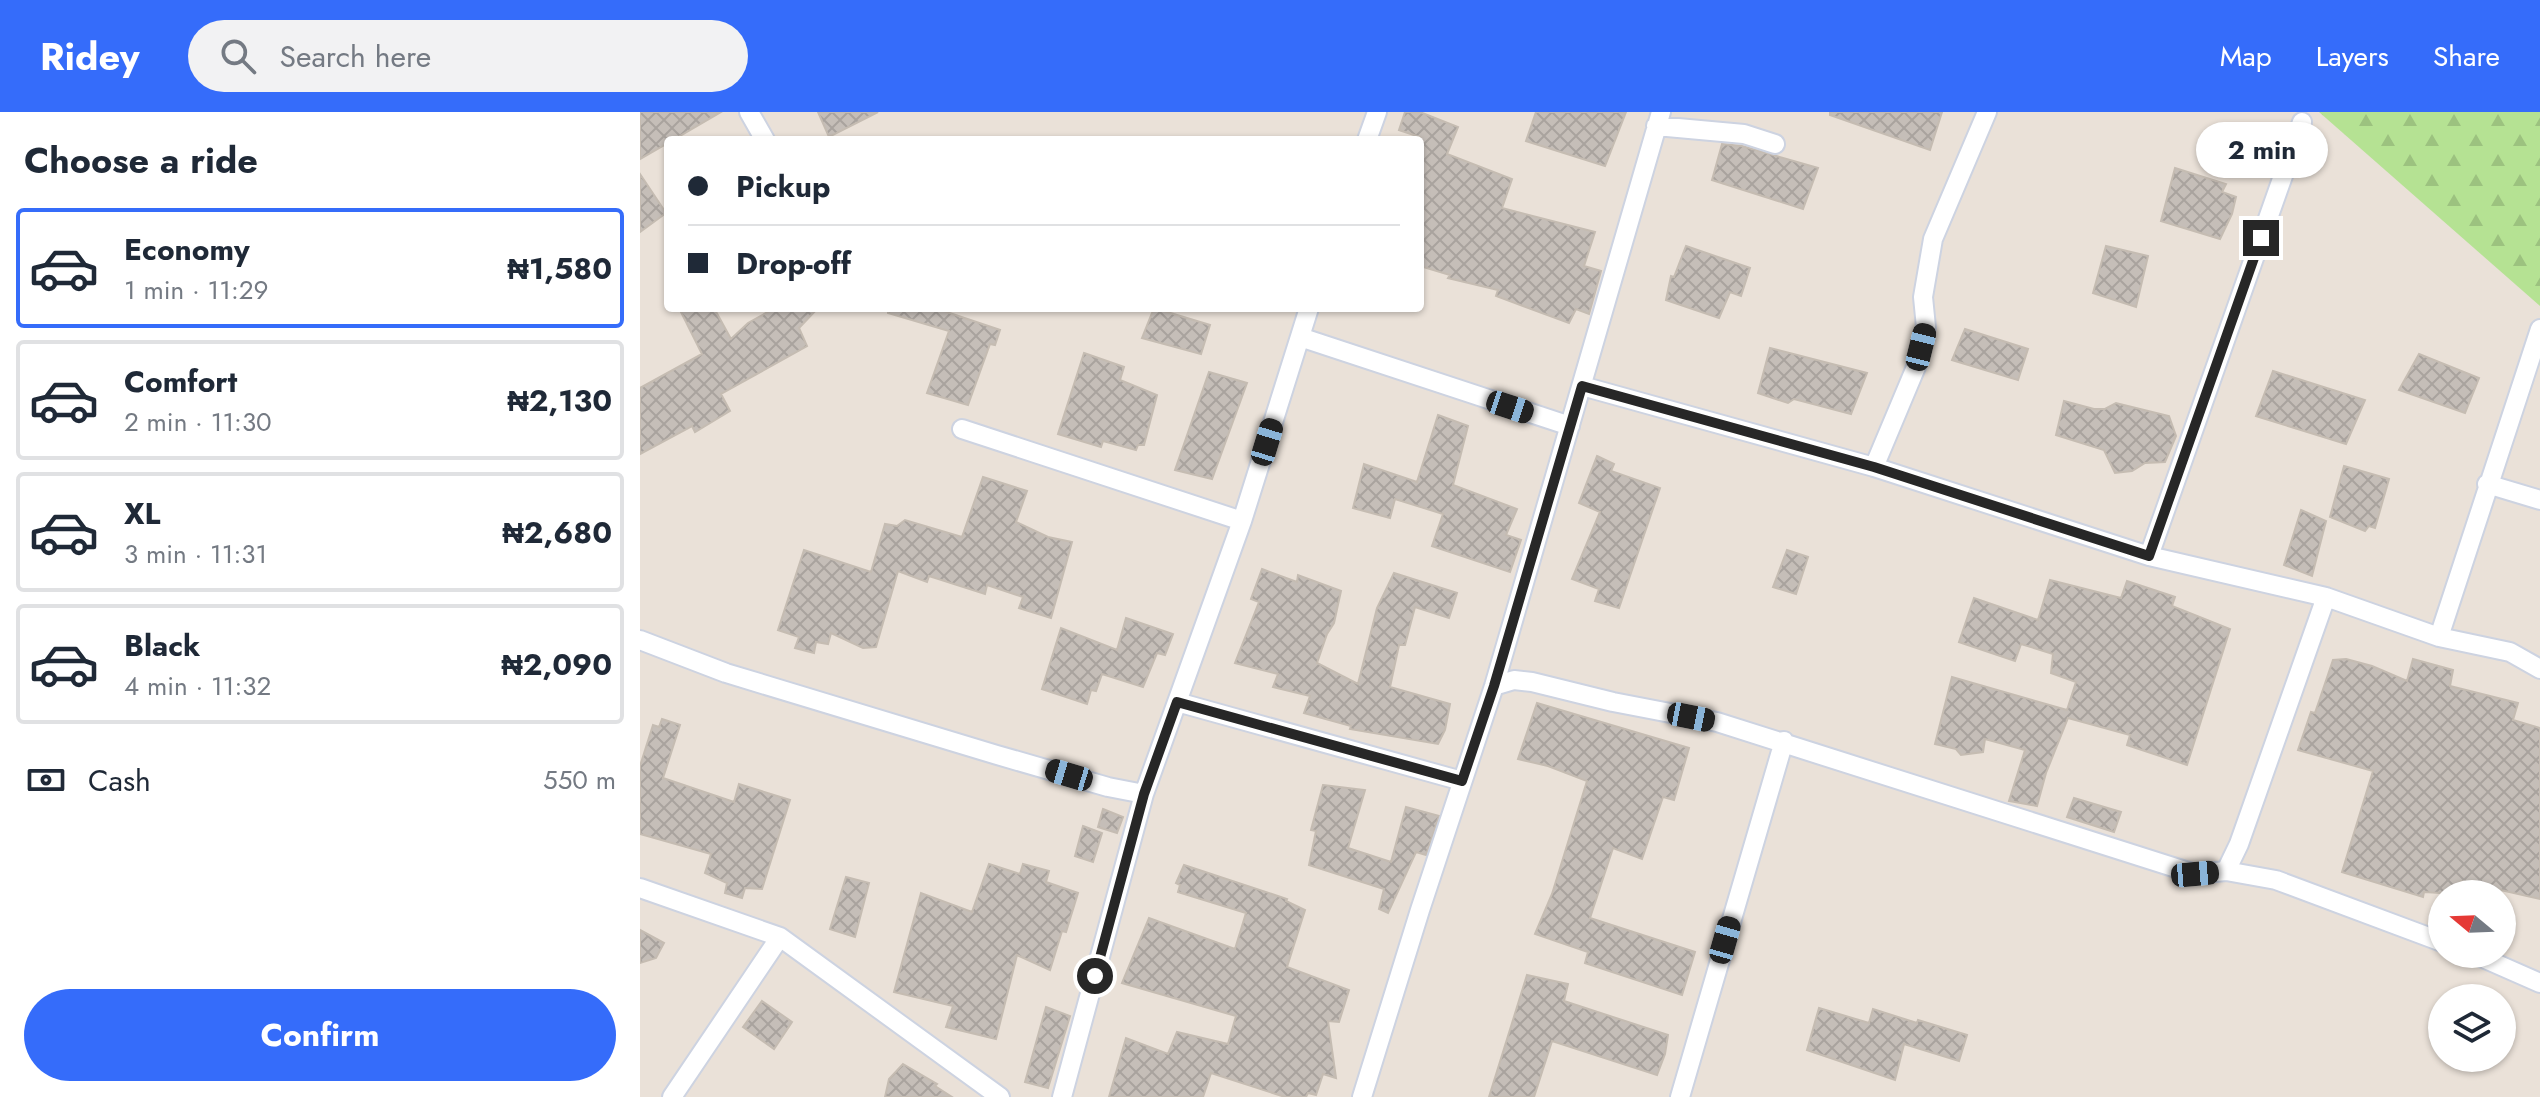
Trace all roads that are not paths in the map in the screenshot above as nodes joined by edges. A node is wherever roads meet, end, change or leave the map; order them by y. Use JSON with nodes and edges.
{"nodes":[{"id":1,"x":749,"y":112,"type":"edge"},
{"id":2,"x":1377,"y":112,"type":"edge"},
{"id":3,"x":1987,"y":112,"type":"edge"},
{"id":4,"x":1659,"y":119,"type":"edge"},
{"id":5,"x":2302,"y":122,"type":"dead end"},
{"id":6,"x":763,"y":136,"type":"edge"},
{"id":7,"x":1368,"y":136,"type":"edge"},
{"id":8,"x":1775,"y":144,"type":"dead end"},
{"id":9,"x":1308,"y":312,"type":"edge"},
{"id":10,"x":2540,"y":329,"type":"edge"},
{"id":11,"x":1300,"y":337,"type":"junction"},
{"id":12,"x":1582,"y":386,"type":"junction"},
{"id":13,"x":1570,"y":426,"type":"junction"},
{"id":14,"x":962,"y":429,"type":"dead end"},
{"id":15,"x":1874,"y":467,"type":"junction"},
{"id":16,"x":2487,"y":484,"type":"junction"},
{"id":17,"x":2540,"y":500,"type":"edge"},
{"id":18,"x":1242,"y":521,"type":"junction"},
{"id":19,"x":2149,"y":556,"type":"junction"},
{"id":20,"x":2326,"y":597,"type":"junction"},
{"id":21,"x":2439,"y":637,"type":"junction"},
{"id":22,"x":640,"y":640,"type":"edge"},
{"id":23,"x":2540,"y":669,"type":"edge"},
{"id":24,"x":1494,"y":686,"type":"junction"},
{"id":25,"x":1177,"y":702,"type":"junction"},
{"id":26,"x":1784,"y":741,"type":"junction"},
{"id":27,"x":1462,"y":781,"type":"junction"},
{"id":28,"x":1144,"y":794,"type":"junction"},
{"id":29,"x":2226,"y":871,"type":"junction"},
{"id":30,"x":640,"y":888,"type":"edge"},
{"id":31,"x":780,"y":937,"type":"junction"},
{"id":32,"x":2428,"y":937,"type":"edge"},
{"id":33,"x":2506,"y":968,"type":"edge"},
{"id":34,"x":2540,"y":983,"type":"edge"},
{"id":35,"x":672,"y":1097,"type":"edge"},
{"id":36,"x":1000,"y":1097,"type":"edge"},
{"id":37,"x":1062,"y":1097,"type":"edge"},
{"id":38,"x":1362,"y":1097,"type":"edge"},
{"id":39,"x":1680,"y":1097,"type":"edge"}],
"edges":[{"from":1,"to":6,"type":"street"},
{"from":2,"to":7,"type":"street"},
{"from":3,"to":15,"type":"street"},
{"from":4,"to":8,"type":"street"},
{"from":4,"to":12,"type":"street"},
{"from":5,"to":19,"type":"street"},
{"from":9,"to":11,"type":"street"},
{"from":10,"to":16,"type":"street"},
{"from":11,"to":13,"type":"street"},
{"from":11,"to":18,"type":"street"},
{"from":12,"to":13,"type":"street"},
{"from":12,"to":15,"type":"street"},
{"from":13,"to":24,"type":"street"},
{"from":14,"to":18,"type":"street"},
{"from":15,"to":19,"type":"street"},
{"from":16,"to":17,"type":"street"},
{"from":16,"to":21,"type":"street"},
{"from":18,"to":25,"type":"street"},
{"from":19,"to":20,"type":"street"},
{"from":20,"to":21,"type":"street"},
{"from":20,"to":29,"type":"street"},
{"from":21,"to":23,"type":"street"},
{"from":22,"to":28,"type":"street"},
{"from":24,"to":26,"type":"street"},
{"from":24,"to":27,"type":"street"},
{"from":25,"to":27,"type":"street"},
{"from":25,"to":28,"type":"street"},
{"from":26,"to":29,"type":"street"},
{"from":26,"to":39,"type":"street"},
{"from":27,"to":38,"type":"street"},
{"from":28,"to":37,"type":"street"},
{"from":29,"to":32,"type":"street"},
{"from":30,"to":31,"type":"street"},
{"from":31,"to":35,"type":"street"},
{"from":31,"to":36,"type":"street"},
{"from":33,"to":34,"type":"street"}]}
